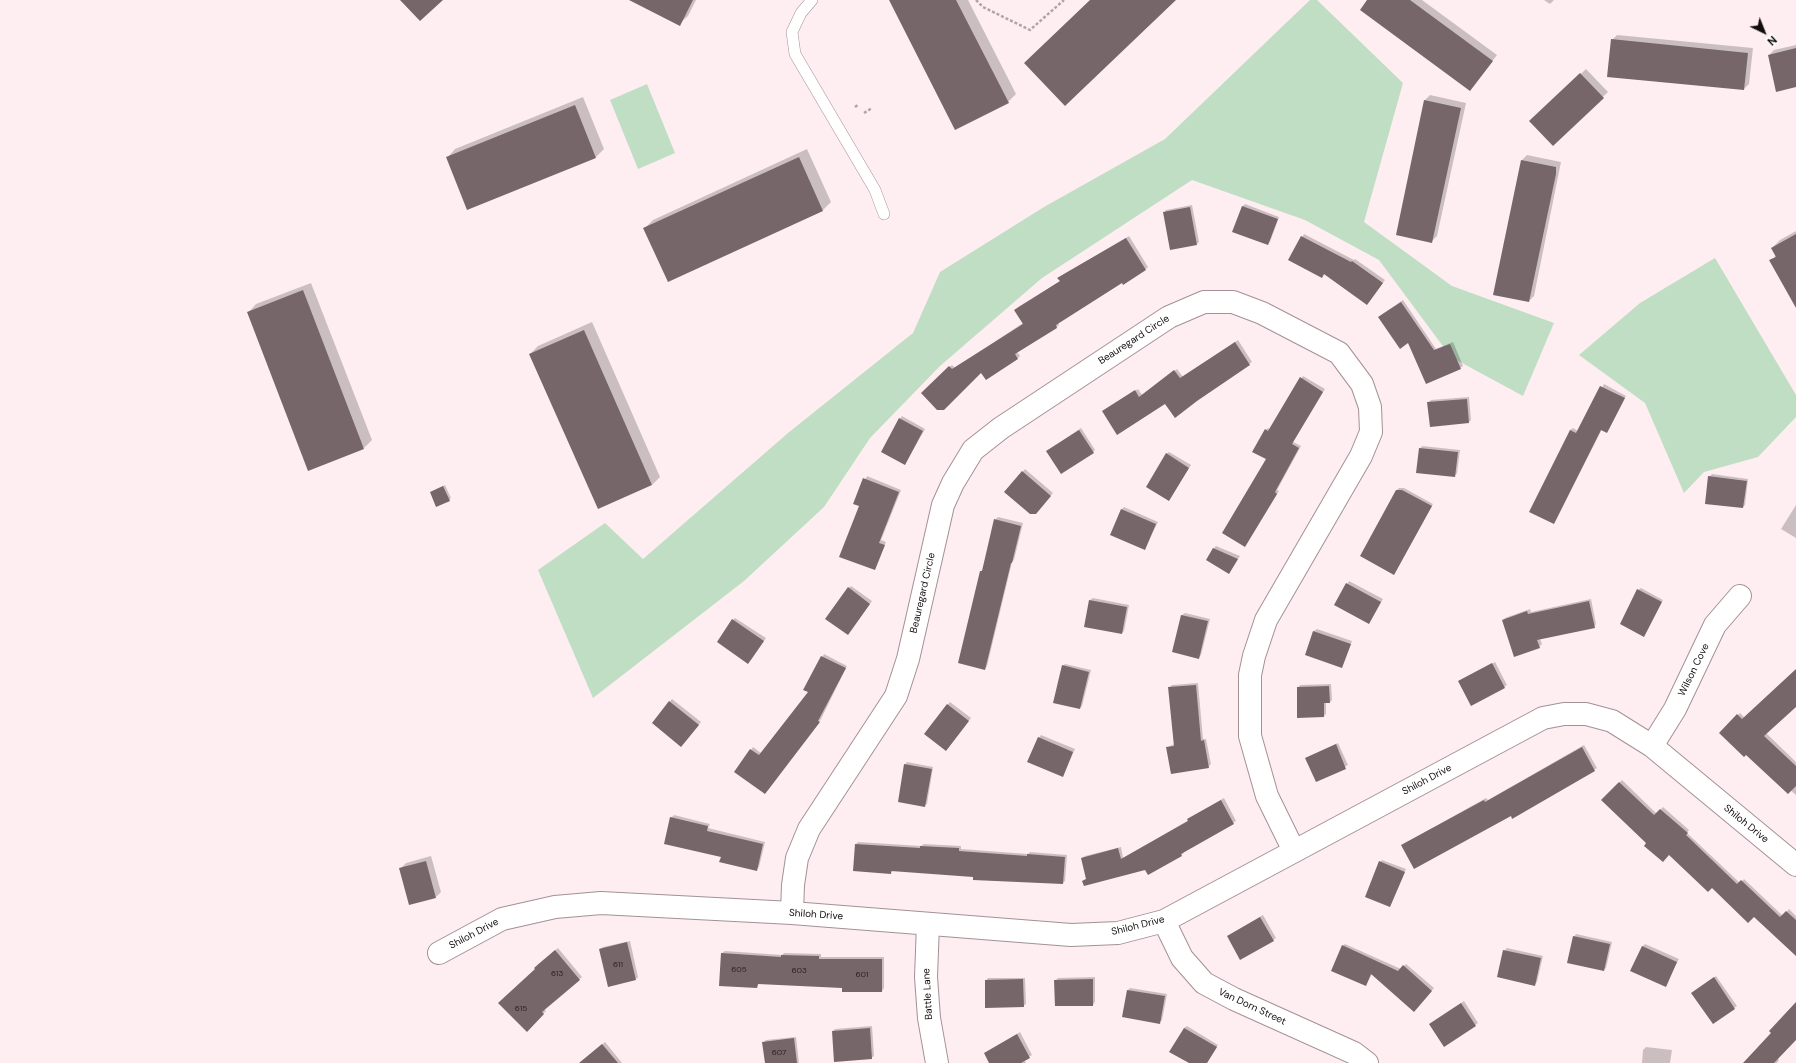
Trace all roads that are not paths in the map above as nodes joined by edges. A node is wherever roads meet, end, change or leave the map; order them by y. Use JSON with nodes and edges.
{"nodes":[{"id":1,"x":812,"y":0,"type":"edge"},
{"id":2,"x":884,"y":214,"type":"dead end"},
{"id":3,"x":1740,"y":596,"type":"dead end"},
{"id":4,"x":1652,"y":746,"type":"junction"},
{"id":5,"x":1294,"y":850,"type":"junction"},
{"id":6,"x":1796,"y":865,"type":"edge"},
{"id":7,"x":792,"y":913,"type":"junction"},
{"id":8,"x":1164,"y":921,"type":"junction"},
{"id":9,"x":928,"y":924,"type":"junction"},
{"id":10,"x":439,"y":953,"type":"dead end"},
{"id":11,"x":937,"y":1063,"type":"edge"},
{"id":12,"x":1367,"y":1063,"type":"edge"}],
"edges":[{"from":1,"to":2,"type":"lane"},
{"from":3,"to":4,"type":"street","name":"Wilson Cove"},
{"from":4,"to":5,"type":"street","name":"Shiloh Drive"},
{"from":4,"to":6,"type":"street","name":"Shiloh Drive"},
{"from":5,"to":7,"type":"street","name":"Beauregard Circle"},
{"from":5,"to":8,"type":"street","name":"Shiloh Drive"},
{"from":7,"to":9,"type":"street","name":"Shiloh Drive"},
{"from":7,"to":10,"type":"street","name":"Shiloh Drive"},
{"from":8,"to":9,"type":"street","name":"Shiloh Drive"},
{"from":8,"to":12,"type":"street","name":"Van Dorn Street"},
{"from":9,"to":11,"type":"street","name":"Battle Lane"}]}
